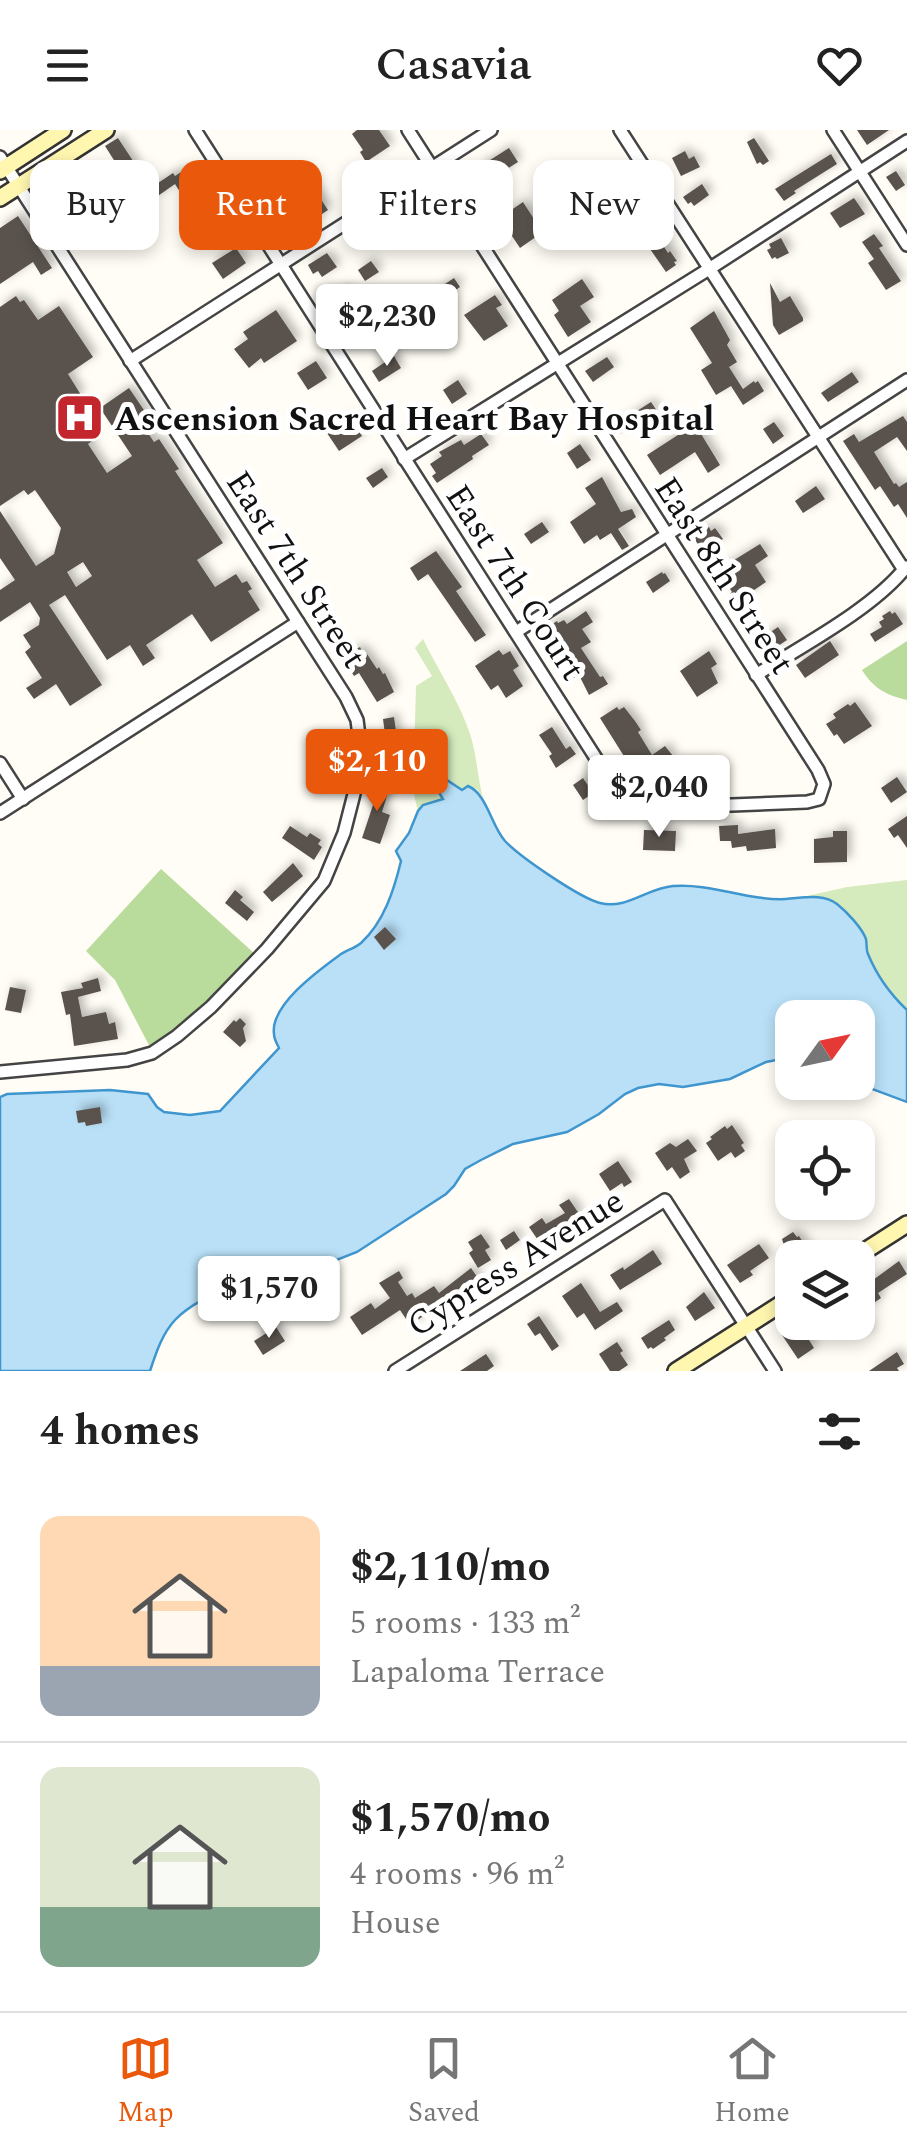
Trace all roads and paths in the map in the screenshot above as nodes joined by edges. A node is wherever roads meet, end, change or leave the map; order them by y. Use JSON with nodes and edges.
{"nodes":[{"id":1,"x":63,"y":130,"type":"edge"},
{"id":2,"x":106,"y":130,"type":"edge"},
{"id":3,"x":196,"y":130,"type":"edge"},
{"id":4,"x":408,"y":130,"type":"edge"},
{"id":5,"x":491,"y":130,"type":"edge"},
{"id":6,"x":620,"y":130,"type":"edge"},
{"id":7,"x":833,"y":130,"type":"edge"},
{"id":8,"x":907,"y":141,"type":"edge"},
{"id":9,"x":427,"y":160,"type":"edge"},
{"id":10,"x":442,"y":160,"type":"edge"},
{"id":11,"x":2,"y":165,"type":"edge"},
{"id":12,"x":860,"y":172,"type":"junction"},
{"id":13,"x":18,"y":186,"type":"junction"},
{"id":14,"x":0,"y":198,"type":"edge"},
{"id":15,"x":342,"y":225,"type":"edge"},
{"id":16,"x":907,"y":244,"type":"edge"},
{"id":17,"x":484,"y":250,"type":"edge"},
{"id":18,"x":280,"y":266,"type":"junction"},
{"id":19,"x":709,"y":270,"type":"junction"},
{"id":20,"x":130,"y":360,"type":"junction"},
{"id":21,"x":557,"y":365,"type":"junction"},
{"id":22,"x":907,"y":380,"type":"edge"},
{"id":23,"x":820,"y":437,"type":"junction"},
{"id":24,"x":404,"y":459,"type":"junction"},
{"id":25,"x":667,"y":533,"type":"junction"},
{"id":26,"x":906,"y":568,"type":"edge"},
{"id":27,"x":298,"y":622,"type":"junction"},
{"id":28,"x":516,"y":632,"type":"junction"},
{"id":29,"x":756,"y":676,"type":"junction"},
{"id":30,"x":0,"y":763,"type":"edge"},
{"id":31,"x":819,"y":798,"type":"joint"},
{"id":32,"x":22,"y":799,"type":"junction"},
{"id":33,"x":0,"y":814,"type":"edge"},
{"id":34,"x":0,"y":1072,"type":"edge"},
{"id":35,"x":907,"y":1224,"type":"edge"},
{"id":36,"x":875,"y":1245,"type":"edge"},
{"id":37,"x":775,"y":1308,"type":"edge"},
{"id":38,"x":746,"y":1326,"type":"junction"},
{"id":39,"x":395,"y":1371,"type":"edge"},
{"id":40,"x":676,"y":1371,"type":"edge"},
{"id":41,"x":775,"y":1371,"type":"edge"}],
"edges":[{"from":1,"to":11,"type":"street"},
{"from":2,"to":13,"type":"street"},
{"from":3,"to":18,"type":"street","name":"East 7th Court"},
{"from":4,"to":9,"type":"street","name":"East 8th Street"},
{"from":5,"to":10,"type":"street"},
{"from":6,"to":19,"type":"street"},
{"from":7,"to":12,"type":"street"},
{"from":8,"to":12,"type":"street"},
{"from":11,"to":13,"type":"street","name":"East 7th Street"},
{"from":12,"to":16,"type":"street"},
{"from":12,"to":19,"type":"street"},
{"from":13,"to":14,"type":"street"},
{"from":13,"to":20,"type":"street","name":"East 7th Street"},
{"from":15,"to":18,"type":"street"},
{"from":17,"to":21,"type":"street","name":"East 8th Street"},
{"from":18,"to":20,"type":"street"},
{"from":18,"to":24,"type":"street","name":"East 7th Court"},
{"from":19,"to":21,"type":"street"},
{"from":19,"to":23,"type":"street"},
{"from":20,"to":27,"type":"street","name":"East 7th Street"},
{"from":21,"to":24,"type":"street"},
{"from":21,"to":25,"type":"street","name":"East 8th Street"},
{"from":22,"to":23,"type":"street"},
{"from":23,"to":25,"type":"street"},
{"from":23,"to":26,"type":"street"},
{"from":24,"to":28,"type":"street","name":"East 7th Court"},
{"from":25,"to":28,"type":"street"},
{"from":25,"to":29,"type":"street","name":"East 8th Street"},
{"from":26,"to":29,"type":"street"},
{"from":27,"to":32,"type":"street"},
{"from":27,"to":34,"type":"street","name":"East 7th Street"},
{"from":28,"to":31,"type":"street","name":"East 7th Court"},
{"from":29,"to":31,"type":"street","name":"East 8th Street"},
{"from":30,"to":32,"type":"street"},
{"from":32,"to":33,"type":"street"},
{"from":35,"to":36,"type":"street"},
{"from":37,"to":38,"type":"street"},
{"from":38,"to":39,"type":"street","name":"Cypress Avenue"},
{"from":38,"to":40,"type":"street"},
{"from":38,"to":41,"type":"street"}]}
